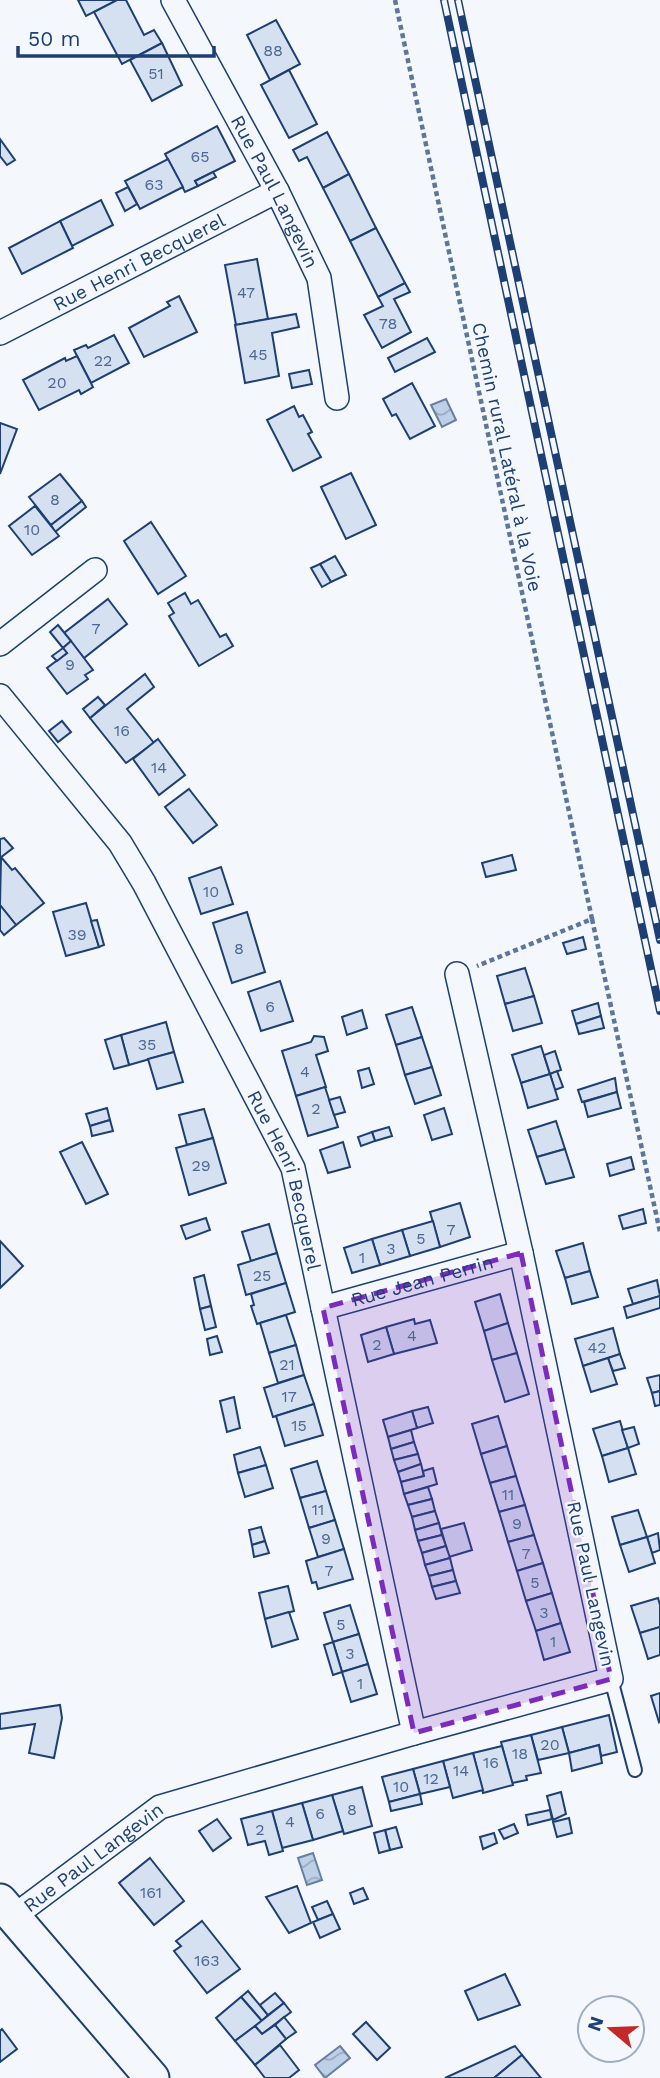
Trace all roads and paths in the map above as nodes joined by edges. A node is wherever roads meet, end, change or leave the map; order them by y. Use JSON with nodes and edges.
{"nodes":[{"id":1,"x":173,"y":0,"type":"edge"},
{"id":2,"x":395,"y":0,"type":"edge"},
{"id":3,"x":277,"y":191,"type":"junction"},
{"id":4,"x":0,"y":333,"type":"edge"},
{"id":5,"x":337,"y":398,"type":"dead end"},
{"id":6,"x":95,"y":570,"type":"dead end"},
{"id":7,"x":0,"y":644,"type":"edge"},
{"id":8,"x":0,"y":696,"type":"edge"},
{"id":9,"x":592,"y":919,"type":"junction"},
{"id":10,"x":457,"y":974,"type":"joint"},
{"id":11,"x":660,"y":1232,"type":"edge"},
{"id":12,"x":521,"y":1253,"type":"junction"},
{"id":13,"x":323,"y":1308,"type":"junction"},
{"id":14,"x":611,"y":1679,"type":"junction"},
{"id":15,"x":414,"y":1733,"type":"junction"},
{"id":16,"x":635,"y":1770,"type":"dead end"},
{"id":17,"x":6,"y":1909,"type":"edge"},
{"id":18,"x":152,"y":2078,"type":"edge"}],
"edges":[{"from":1,"to":3,"type":"street","name":"Rue Paul Langevin"},
{"from":2,"to":9,"type":"path","name":"Chemin rural Latéral à la Voie"},
{"from":3,"to":4,"type":"street","name":"Rue Henri Becquerel"},
{"from":3,"to":5,"type":"street","name":"Rue Paul Langevin"},
{"from":6,"to":7,"type":"street"},
{"from":8,"to":13,"type":"street","name":"Rue Henri Becquerel"},
{"from":9,"to":10,"type":"path"},
{"from":9,"to":11,"type":"path","name":"Chemin rural Latéral à la Voie"},
{"from":10,"to":12,"type":"street","name":"Rue Paul Langevin"},
{"from":12,"to":13,"type":"street","name":"Rue Jean Perrin"},
{"from":12,"to":14,"type":"street","name":"Rue Paul Langevin"},
{"from":13,"to":15,"type":"street","name":"Rue Henri Becquerel"},
{"from":14,"to":15,"type":"street","name":"Rue Paul Langevin"},
{"from":14,"to":16,"type":"lane"},
{"from":15,"to":17,"type":"street","name":"Rue Paul Langevin"},
{"from":17,"to":18,"type":"main road"}]}
